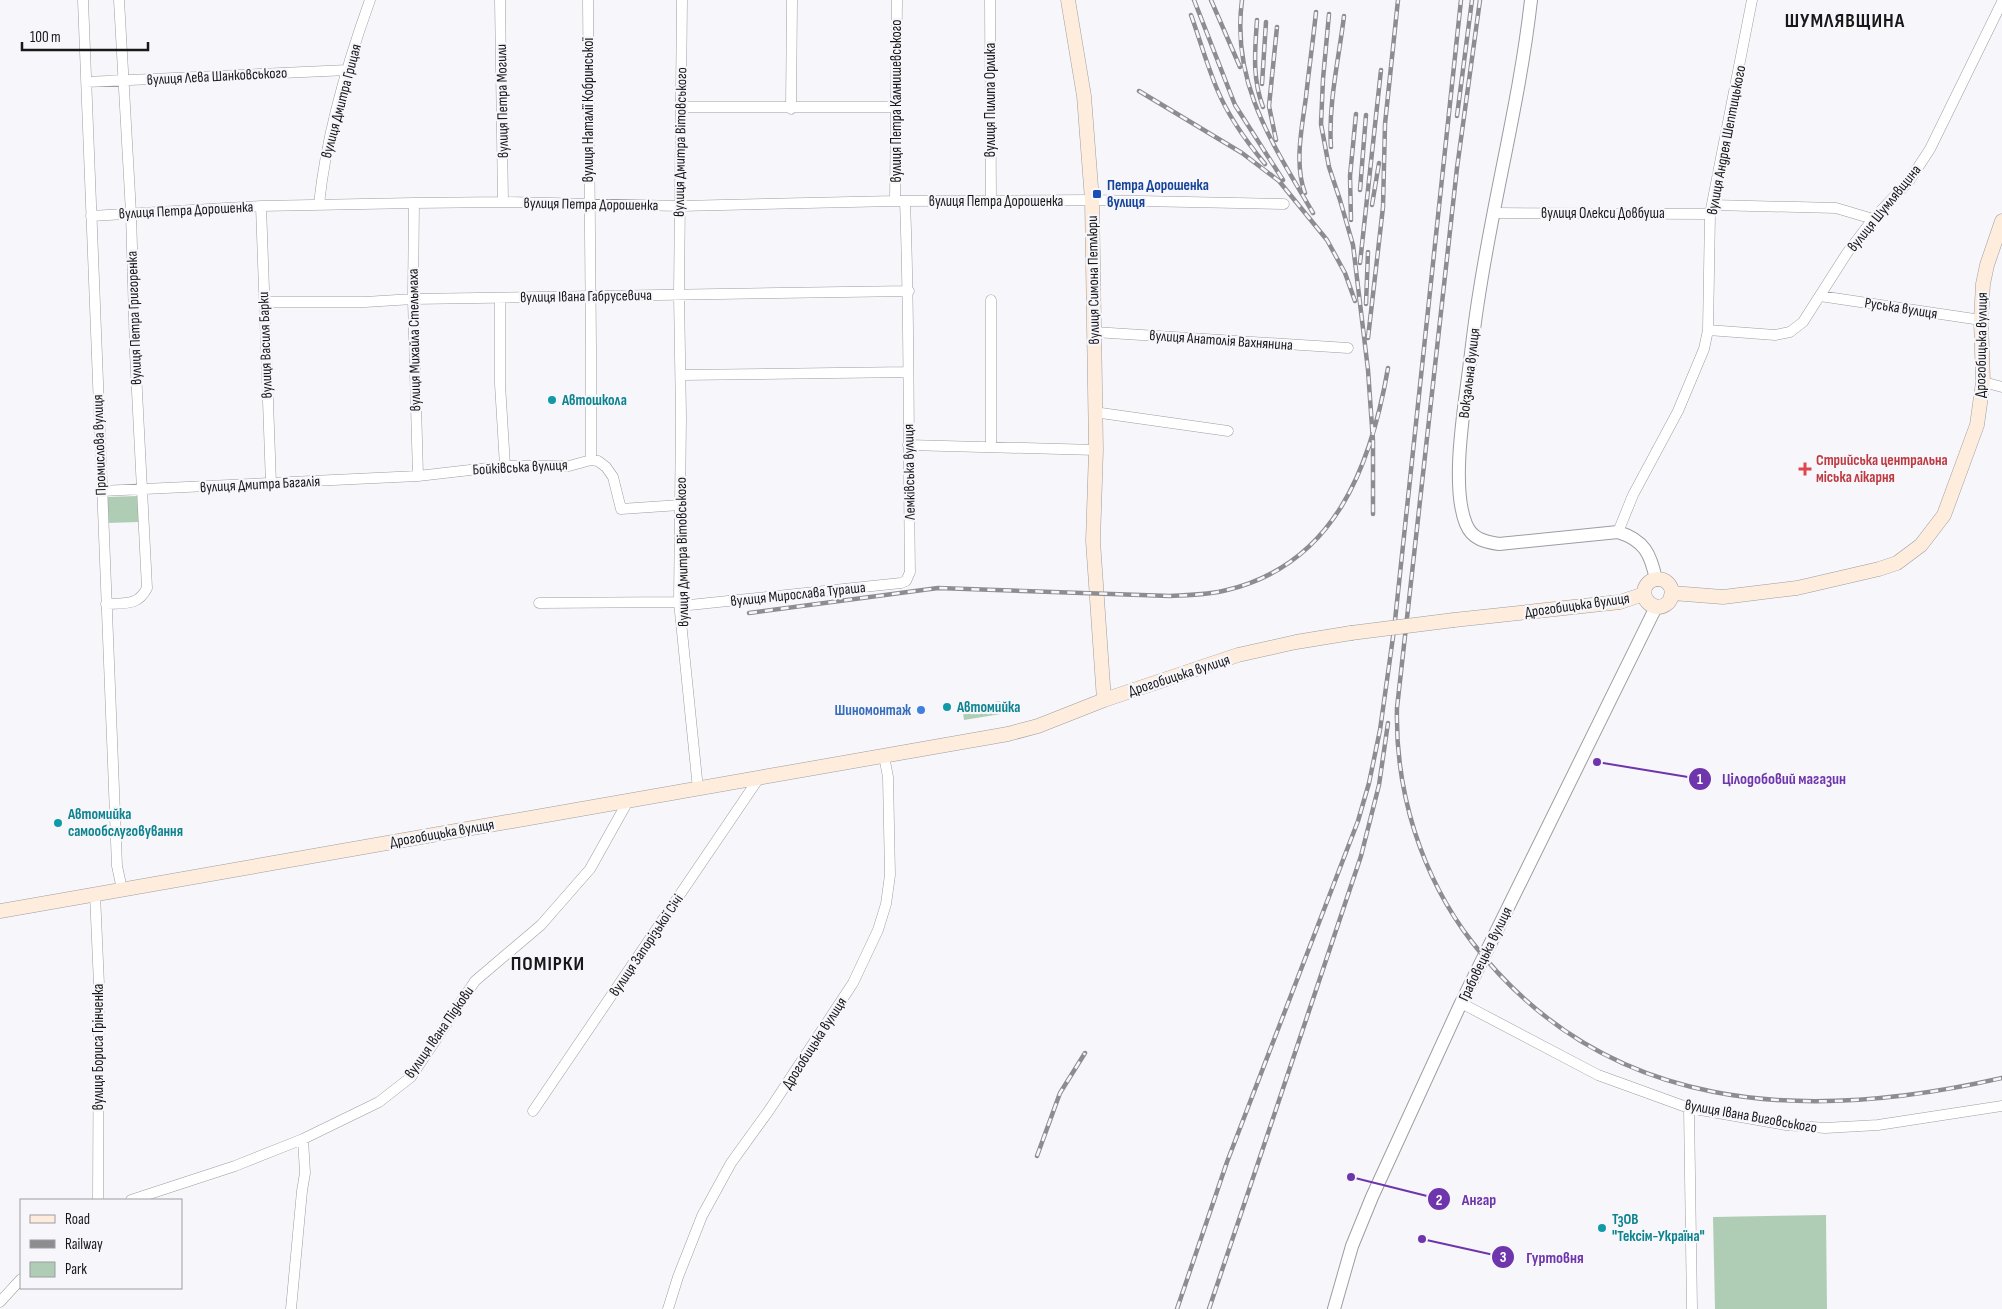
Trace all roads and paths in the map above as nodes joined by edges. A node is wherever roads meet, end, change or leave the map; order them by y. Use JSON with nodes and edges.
{"nodes":[{"id":1,"x":83,"y":0,"type":"edge"},
{"id":2,"x":119,"y":0,"type":"edge"},
{"id":3,"x":370,"y":0,"type":"edge"},
{"id":4,"x":500,"y":0,"type":"edge"},
{"id":5,"x":588,"y":0,"type":"edge"},
{"id":6,"x":682,"y":0,"type":"edge"},
{"id":7,"x":792,"y":0,"type":"edge"},
{"id":8,"x":897,"y":0,"type":"edge"},
{"id":9,"x":990,"y":0,"type":"edge"},
{"id":10,"x":1068,"y":0,"type":"edge"},
{"id":11,"x":1532,"y":0,"type":"edge"},
{"id":12,"x":1752,"y":0,"type":"edge"},
{"id":13,"x":2002,"y":2,"type":"edge"},
{"id":14,"x":348,"y":70,"type":"junction"},
{"id":15,"x":123,"y":81,"type":"junction"},
{"id":16,"x":86,"y":82,"type":"junction"},
{"id":17,"x":896,"y":107,"type":"junction"},
{"id":18,"x":681,"y":108,"type":"junction"},
{"id":19,"x":791,"y":109,"type":"junction"},
{"id":20,"x":1092,"y":200,"type":"junction"},
{"id":21,"x":900,"y":201,"type":"junction"},
{"id":22,"x":991,"y":201,"type":"junction"},
{"id":23,"x":503,"y":202,"type":"junction"},
{"id":24,"x":414,"y":203,"type":"junction"},
{"id":25,"x":319,"y":204,"type":"junction"},
{"id":26,"x":589,"y":204,"type":"junction"},
{"id":27,"x":1284,"y":204,"type":"dead end"},
{"id":28,"x":261,"y":206,"type":"junction"},
{"id":29,"x":680,"y":206,"type":"junction"},
{"id":30,"x":1711,"y":210,"type":"junction"},
{"id":31,"x":131,"y":213,"type":"junction"},
{"id":32,"x":1495,"y":213,"type":"junction"},
{"id":33,"x":91,"y":216,"type":"junction"},
{"id":34,"x":1873,"y":219,"type":"junction"},
{"id":35,"x":2002,"y":221,"type":"edge"},
{"id":36,"x":909,"y":291,"type":"junction"},
{"id":37,"x":679,"y":294,"type":"junction"},
{"id":38,"x":1820,"y":296,"type":"junction"},
{"id":39,"x":590,"y":297,"type":"junction"},
{"id":40,"x":500,"y":298,"type":"junction"},
{"id":41,"x":413,"y":299,"type":"junction"},
{"id":42,"x":991,"y":300,"type":"dead end"},
{"id":43,"x":264,"y":302,"type":"junction"},
{"id":44,"x":1981,"y":320,"type":"junction"},
{"id":45,"x":1708,"y":330,"type":"junction"},
{"id":46,"x":1094,"y":332,"type":"junction"},
{"id":47,"x":1348,"y":348,"type":"dead end"},
{"id":48,"x":908,"y":372,"type":"junction"},
{"id":49,"x":681,"y":375,"type":"junction"},
{"id":50,"x":1983,"y":382,"type":"junction"},
{"id":51,"x":2002,"y":387,"type":"edge"},
{"id":52,"x":1094,"y":412,"type":"junction"},
{"id":53,"x":1228,"y":431,"type":"dead end"},
{"id":54,"x":908,"y":445,"type":"junction"},
{"id":55,"x":991,"y":447,"type":"junction"},
{"id":56,"x":1096,"y":450,"type":"junction"},
{"id":57,"x":590,"y":460,"type":"junction"},
{"id":58,"x":505,"y":466,"type":"junction"},
{"id":59,"x":418,"y":476,"type":"junction"},
{"id":60,"x":271,"y":484,"type":"junction"},
{"id":61,"x":143,"y":489,"type":"junction"},
{"id":62,"x":101,"y":491,"type":"junction"},
{"id":63,"x":680,"y":505,"type":"junction"},
{"id":64,"x":1618,"y":532,"type":"junction"},
{"id":65,"x":910,"y":572,"type":"joint"},
{"id":66,"x":1656,"y":580,"type":"junction"},
{"id":67,"x":1672,"y":593,"type":"junction"},
{"id":68,"x":1644,"y":594,"type":"junction"},
{"id":69,"x":538,"y":603,"type":"dead end"},
{"id":70,"x":106,"y":604,"type":"junction"},
{"id":71,"x":680,"y":604,"type":"junction"},
{"id":72,"x":1656,"y":607,"type":"junction"},
{"id":73,"x":1104,"y":700,"type":"junction"},
{"id":74,"x":884,"y":756,"type":"junction"},
{"id":75,"x":759,"y":778,"type":"junction"},
{"id":76,"x":698,"y":789,"type":"junction"},
{"id":77,"x":628,"y":801,"type":"junction"},
{"id":78,"x":122,"y":889,"type":"junction"},
{"id":79,"x":94,"y":894,"type":"junction"},
{"id":80,"x":0,"y":911,"type":"edge"},
{"id":81,"x":1461,"y":1002,"type":"junction"},
{"id":82,"x":2002,"y":1106,"type":"edge"},
{"id":83,"x":1688,"y":1108,"type":"junction"},
{"id":84,"x":534,"y":1111,"type":"dead end"},
{"id":85,"x":303,"y":1139,"type":"junction"},
{"id":86,"x":98,"y":1199,"type":"edge"},
{"id":87,"x":134,"y":1199,"type":"edge"},
{"id":88,"x":20,"y":1280,"type":"edge"},
{"id":89,"x":0,"y":1302,"type":"edge"},
{"id":90,"x":291,"y":1309,"type":"edge"},
{"id":91,"x":668,"y":1309,"type":"edge"},
{"id":92,"x":1334,"y":1309,"type":"edge"},
{"id":93,"x":1692,"y":1309,"type":"edge"}],
"edges":[{"from":1,"to":16,"type":"street","name":"Промислова вулиця"},
{"from":2,"to":15,"type":"street","name":"вулиця Петра Григоренка"},
{"from":3,"to":14,"type":"street","name":"вулиця Дмитра Грицая"},
{"from":4,"to":23,"type":"street","name":"вулиця Петра Могили"},
{"from":5,"to":26,"type":"street","name":"вулиця Наталії Кобринської"},
{"from":6,"to":18,"type":"street","name":"вулиця Дмитра Вітовського"},
{"from":7,"to":19,"type":"street"},
{"from":8,"to":17,"type":"street","name":"вулиця Петра Калнишевського"},
{"from":9,"to":22,"type":"street","name":"вулиця Пилипа Орлика"},
{"from":10,"to":20,"type":"main road","name":"вулиця Симона Петлюри"},
{"from":11,"to":32,"type":"street","name":"Вокзальна вулиця"},
{"from":12,"to":30,"type":"street","name":"вулиця Андрея Шептицького"},
{"from":13,"to":34,"type":"street","name":"вулиця Шумлявщина"},
{"from":14,"to":15,"type":"street","name":"вулиця Лева Шанковського"},
{"from":14,"to":25,"type":"street","name":"вулиця Дмитра Грицая"},
{"from":15,"to":16,"type":"street","name":"вулиця Лева Шанковського"},
{"from":15,"to":31,"type":"street","name":"вулиця Петра Григоренка"},
{"from":16,"to":33,"type":"street","name":"Промислова вулиця"},
{"from":17,"to":19,"type":"street"},
{"from":17,"to":21,"type":"street","name":"вулиця Петра Калнишевського"},
{"from":18,"to":19,"type":"street"},
{"from":18,"to":29,"type":"street","name":"вулиця Дмитра Вітовського"},
{"from":20,"to":22,"type":"street","name":"вулиця Петра Дорошенка"},
{"from":20,"to":27,"type":"street","name":"вулиця Петра Дорошенка"},
{"from":20,"to":46,"type":"main road","name":"вулиця Симона Петлюри"},
{"from":21,"to":22,"type":"street","name":"вулиця Петра Дорошенка"},
{"from":21,"to":29,"type":"street","name":"вулиця Петра Дорошенка"},
{"from":21,"to":36,"type":"street","name":"Лемківська вулиця"},
{"from":23,"to":24,"type":"street","name":"вулиця Петра Дорошенка"},
{"from":23,"to":26,"type":"street","name":"вулиця Петра Дорошенка"},
{"from":24,"to":25,"type":"street","name":"вулиця Петра Дорошенка"},
{"from":24,"to":41,"type":"street","name":"вулиця Михайла Стельмаха"},
{"from":25,"to":28,"type":"street","name":"вулиця Петра Дорошенка"},
{"from":26,"to":29,"type":"street","name":"вулиця Петра Дорошенка"},
{"from":26,"to":39,"type":"street","name":"вулиця Наталії Кобринської"},
{"from":28,"to":31,"type":"street","name":"вулиця Петра Дорошенка"},
{"from":28,"to":43,"type":"street","name":"вулиця Василя Барки"},
{"from":29,"to":37,"type":"street","name":"вулиця Дмитра Вітовського"},
{"from":30,"to":32,"type":"street","name":"вулиця Олекси Довбуша"},
{"from":30,"to":34,"type":"street","name":"вулиця Олекси Довбуша"},
{"from":30,"to":45,"type":"street","name":"вулиця Андрея Шептицького"},
{"from":31,"to":33,"type":"street","name":"вулиця Петра Дорошенка"},
{"from":31,"to":61,"type":"street","name":"вулиця Петра Григоренка"},
{"from":32,"to":64,"type":"street","name":"Вокзальна вулиця"},
{"from":33,"to":62,"type":"street","name":"Промислова вулиця"},
{"from":34,"to":38,"type":"street","name":"вулиця Шумлявщина"},
{"from":35,"to":44,"type":"main road","name":"Дрогобицька вулиця"},
{"from":36,"to":37,"type":"street","name":"вулиця Івана Габрусевича"},
{"from":36,"to":48,"type":"street","name":"Лемківська вулиця"},
{"from":37,"to":39,"type":"street","name":"вулиця Івана Габрусевича"},
{"from":37,"to":49,"type":"street","name":"вулиця Дмитра Вітовського"},
{"from":38,"to":44,"type":"street","name":"Руська вулиця"},
{"from":38,"to":45,"type":"street","name":"вулиця Шумлявщина"},
{"from":39,"to":40,"type":"street","name":"вулиця Івана Габрусевича"},
{"from":39,"to":57,"type":"street","name":"вулиця Наталії Кобринської"},
{"from":40,"to":41,"type":"street","name":"вулиця Івана Габрусевича"},
{"from":40,"to":58,"type":"street"},
{"from":41,"to":43,"type":"street","name":"вулиця Івана Габрусевича"},
{"from":41,"to":59,"type":"street","name":"вулиця Михайла Стельмаха"},
{"from":42,"to":55,"type":"street"},
{"from":43,"to":60,"type":"street","name":"вулиця Василя Барки"},
{"from":44,"to":50,"type":"main road","name":"Дрогобицька вулиця"},
{"from":45,"to":64,"type":"street","name":"вулиця Андрея Шептицького"},
{"from":46,"to":47,"type":"street","name":"вулиця Анатолія Вахнянина"},
{"from":46,"to":52,"type":"main road","name":"вулиця Симона Петлюри"},
{"from":48,"to":49,"type":"street"},
{"from":48,"to":54,"type":"street","name":"Лемківська вулиця"},
{"from":49,"to":63,"type":"street","name":"вулиця Дмитра Вітовського"},
{"from":50,"to":51,"type":"street"},
{"from":50,"to":67,"type":"main road","name":"Дрогобицька вулиця"},
{"from":52,"to":53,"type":"street"},
{"from":52,"to":56,"type":"main road","name":"вулиця Симона Петлюри"},
{"from":54,"to":55,"type":"street"},
{"from":54,"to":65,"type":"street","name":"Лемківська вулиця"},
{"from":55,"to":56,"type":"street"},
{"from":56,"to":73,"type":"main road","name":"вулиця Симона Петлюри"},
{"from":57,"to":58,"type":"street","name":"Бойківська вулиця"},
{"from":57,"to":63,"type":"street"},
{"from":58,"to":59,"type":"street","name":"Бойківська вулиця"},
{"from":59,"to":60,"type":"street","name":"вулиця Дмитра Багалія"},
{"from":60,"to":61,"type":"street","name":"вулиця Дмитра Багалія"},
{"from":61,"to":62,"type":"street","name":"вулиця Дмитра Багалія"},
{"from":61,"to":70,"type":"street","name":"вулиця Петра Григоренка"},
{"from":62,"to":70,"type":"street","name":"Промислова вулиця"},
{"from":63,"to":71,"type":"street","name":"вулиця Дмитра Вітовського"},
{"from":64,"to":66,"type":"street"},
{"from":65,"to":71,"type":"street","name":"вулиця Мирослава Тураша"},
{"from":66,"to":67,"type":"main road"},
{"from":66,"to":68,"type":"main road"},
{"from":67,"to":72,"type":"main road"},
{"from":68,"to":72,"type":"main road"},
{"from":68,"to":73,"type":"main road","name":"Дрогобицька вулиця","bridge":true},
{"from":69,"to":71,"type":"street","name":"вулиця Мирослава Тураша"},
{"from":70,"to":78,"type":"street","name":"Промислова вулиця"},
{"from":71,"to":76,"type":"street","name":"вулиця Дмитра Вітовського"},
{"from":72,"to":81,"type":"street","name":"Грабовецька вулиця"},
{"from":73,"to":74,"type":"main road","name":"Дрогобицька вулиця"},
{"from":74,"to":75,"type":"main road","name":"Дрогобицька вулиця"},
{"from":74,"to":91,"type":"street","name":"Дрогобицька вулиця"},
{"from":75,"to":76,"type":"main road","name":"Дрогобицька вулиця"},
{"from":75,"to":84,"type":"street","name":"вулиця Запорізької Січі"},
{"from":76,"to":77,"type":"main road","name":"Дрогобицька вулиця"},
{"from":77,"to":78,"type":"main road","name":"Дрогобицька вулиця"},
{"from":77,"to":85,"type":"street","name":"вулиця Івана Підкови"},
{"from":78,"to":79,"type":"main road","name":"Дрогобицька вулиця"},
{"from":79,"to":80,"type":"main road","name":"Дрогобицька вулиця"},
{"from":79,"to":86,"type":"street","name":"вулиця Бориса Грінченка"},
{"from":81,"to":83,"type":"street","name":"вулиця Івана Виговського"},
{"from":81,"to":92,"type":"street","name":"Грабовецька вулиця"},
{"from":82,"to":83,"type":"street","name":"вулиця Івана Виговського"},
{"from":83,"to":93,"type":"street"},
{"from":85,"to":87,"type":"street","name":"вулиця Івана Підкови"},
{"from":85,"to":90,"type":"street"},
{"from":88,"to":89,"type":"street"}]}
